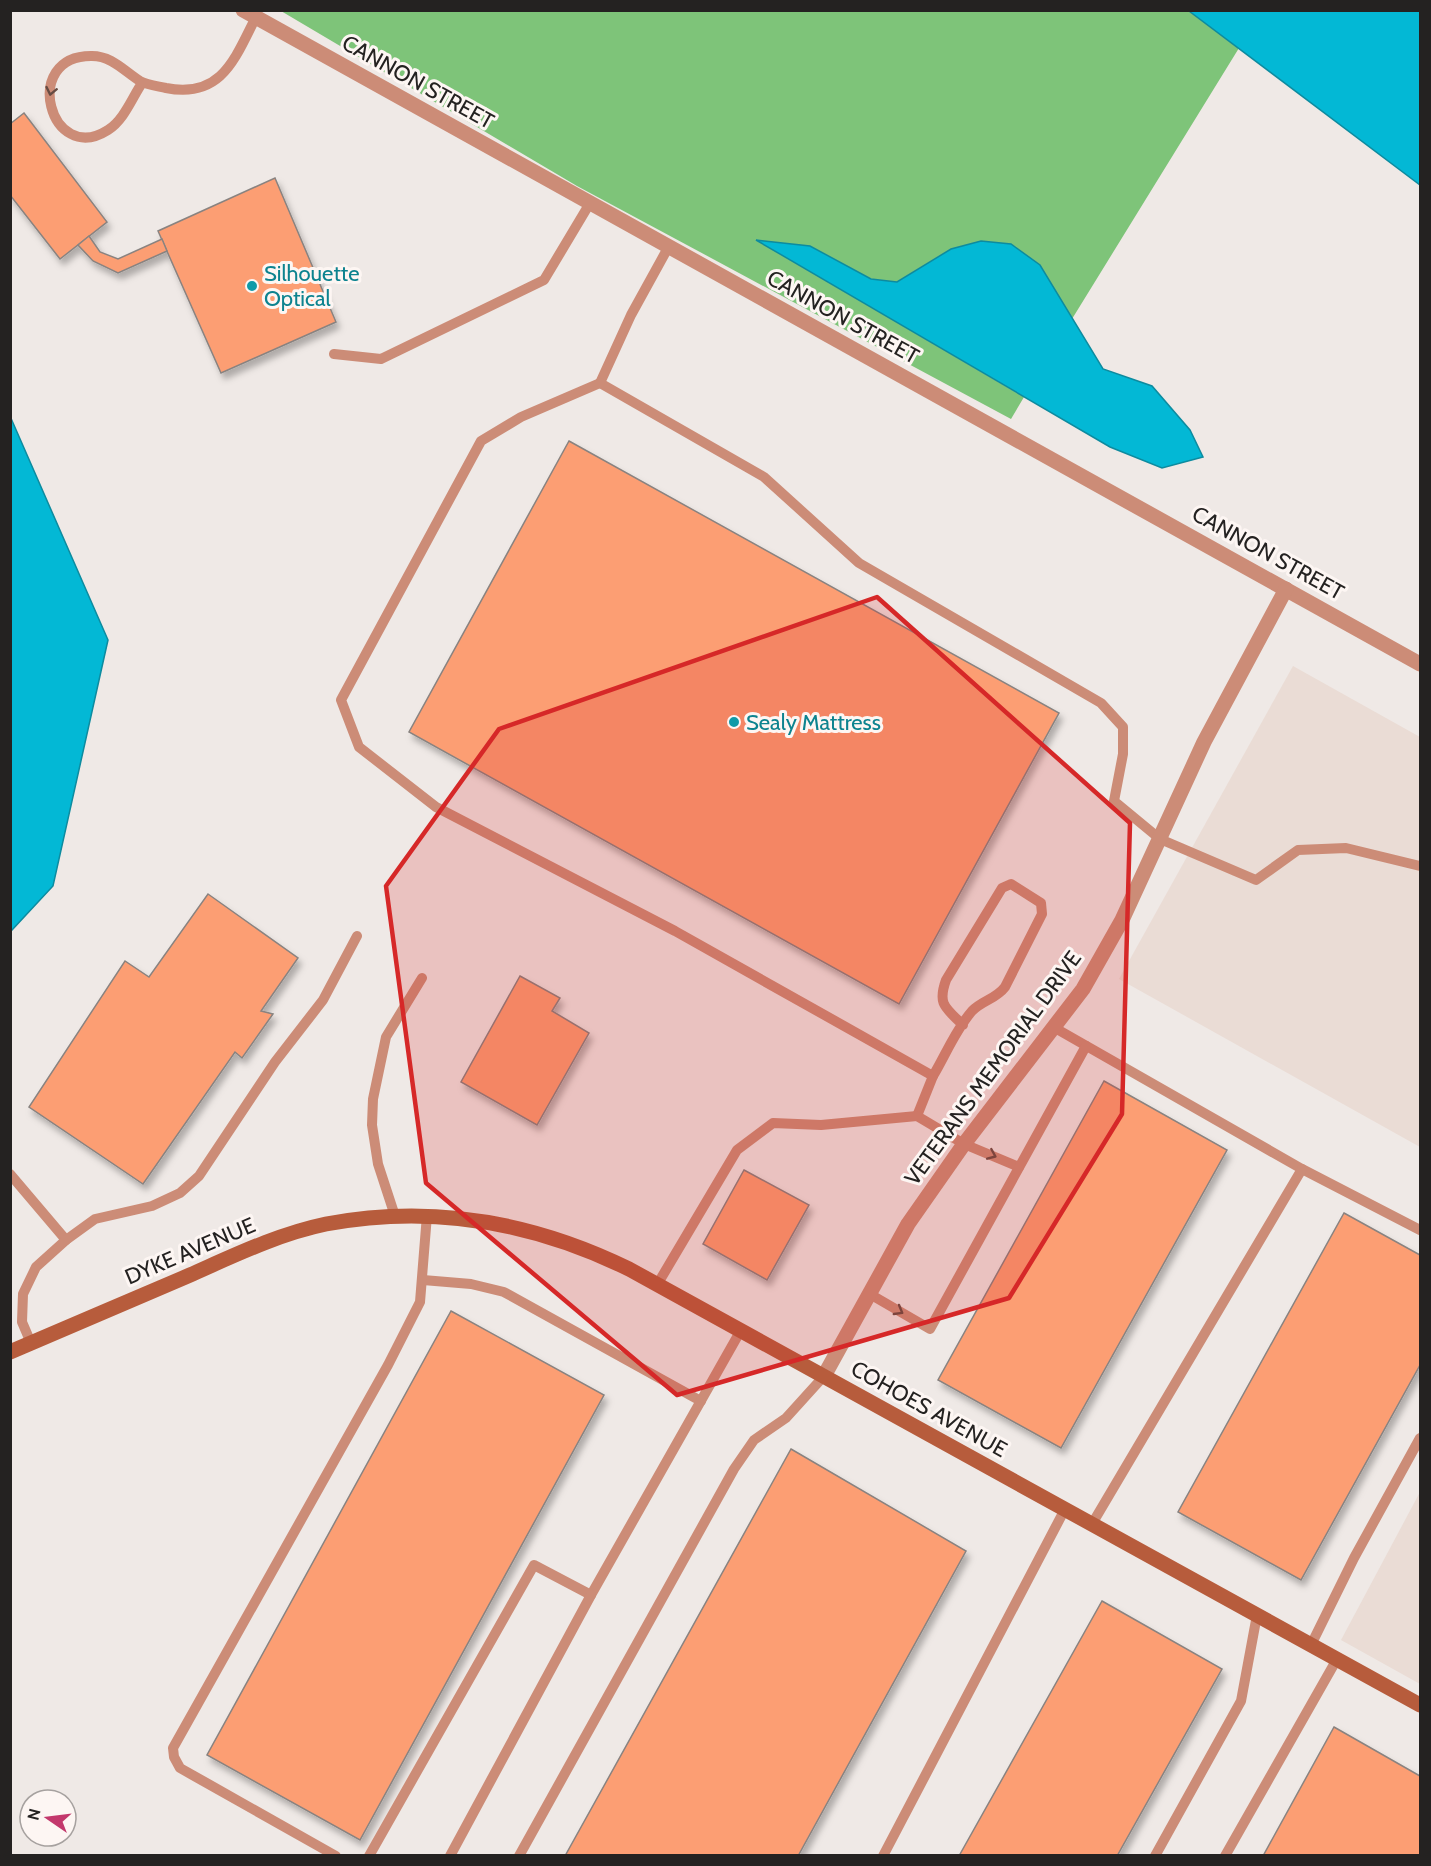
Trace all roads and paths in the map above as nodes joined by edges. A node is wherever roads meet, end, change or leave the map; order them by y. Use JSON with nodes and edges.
{"nodes":[{"id":1,"x":249,"y":14,"type":"edge"},
{"id":2,"x":142,"y":83,"type":"junction"},
{"id":3,"x":590,"y":203,"type":"junction"},
{"id":4,"x":669,"y":246,"type":"junction"},
{"id":5,"x":334,"y":354,"type":"dead end"},
{"id":6,"x":600,"y":383,"type":"junction"},
{"id":7,"x":1286,"y":589,"type":"junction"},
{"id":8,"x":1420,"y":663,"type":"edge"},
{"id":9,"x":1160,"y":838,"type":"junction"},
{"id":10,"x":1420,"y":866,"type":"edge"},
{"id":11,"x":357,"y":936,"type":"dead end"},
{"id":12,"x":422,"y":978,"type":"dead end"},
{"id":13,"x":963,"y":1025,"type":"junction"},
{"id":14,"x":1055,"y":1028,"type":"junction"},
{"id":15,"x":1086,"y":1046,"type":"junction"},
{"id":16,"x":933,"y":1076,"type":"junction"},
{"id":17,"x":917,"y":1116,"type":"junction"},
{"id":18,"x":964,"y":1144,"type":"junction"},
{"id":19,"x":1019,"y":1167,"type":"junction"},
{"id":20,"x":1302,"y":1169,"type":"junction"},
{"id":21,"x":10,"y":1174,"type":"edge"},
{"id":22,"x":427,"y":1215,"type":"junction"},
{"id":23,"x":395,"y":1216,"type":"junction"},
{"id":24,"x":1420,"y":1230,"type":"edge"},
{"id":25,"x":66,"y":1240,"type":"junction"},
{"id":26,"x":423,"y":1280,"type":"junction"},
{"id":27,"x":657,"y":1285,"type":"junction"},
{"id":28,"x":868,"y":1293,"type":"junction"},
{"id":29,"x":741,"y":1330,"type":"junction"},
{"id":30,"x":31,"y":1343,"type":"junction"},
{"id":31,"x":10,"y":1352,"type":"edge"},
{"id":32,"x":824,"y":1376,"type":"junction"},
{"id":33,"x":701,"y":1401,"type":"junction"},
{"id":34,"x":1420,"y":1438,"type":"edge"},
{"id":35,"x":1065,"y":1509,"type":"junction"},
{"id":36,"x":1092,"y":1524,"type":"junction"},
{"id":37,"x":591,"y":1594,"type":"junction"},
{"id":38,"x":1257,"y":1615,"type":"junction"},
{"id":39,"x":1311,"y":1645,"type":"junction"},
{"id":40,"x":1337,"y":1659,"type":"junction"},
{"id":41,"x":1420,"y":1705,"type":"edge"},
{"id":42,"x":336,"y":1856,"type":"edge"},
{"id":43,"x":369,"y":1856,"type":"edge"},
{"id":44,"x":450,"y":1856,"type":"edge"},
{"id":45,"x":519,"y":1856,"type":"edge"},
{"id":46,"x":884,"y":1856,"type":"edge"},
{"id":47,"x":1155,"y":1856,"type":"edge"},
{"id":48,"x":1226,"y":1856,"type":"edge"}],
"edges":[{"from":1,"to":2,"type":"lane"},
{"from":1,"to":3,"type":"street","name":"CANNON STREET"},
{"from":2,"to":2,"type":"lane","one_way":true},
{"from":3,"to":4,"type":"street","name":"CANNON STREET"},
{"from":3,"to":5,"type":"lane"},
{"from":4,"to":6,"type":"lane"},
{"from":4,"to":7,"type":"street","name":"CANNON STREET"},
{"from":6,"to":9,"type":"lane"},
{"from":6,"to":16,"type":"lane"},
{"from":7,"to":8,"type":"street","name":"CANNON STREET"},
{"from":7,"to":9,"type":"street","name":"VETERANS MEMORIAL DRIVE"},
{"from":9,"to":10,"type":"lane"},
{"from":9,"to":14,"type":"street","name":"VETERANS MEMORIAL DRIVE"},
{"from":11,"to":25,"type":"lane"},
{"from":12,"to":23,"type":"lane"},
{"from":13,"to":13,"type":"lane"},
{"from":13,"to":16,"type":"lane"},
{"from":14,"to":15,"type":"lane"},
{"from":14,"to":18,"type":"street","name":"VETERANS MEMORIAL DRIVE"},
{"from":15,"to":19,"type":"lane"},
{"from":15,"to":20,"type":"lane"},
{"from":16,"to":17,"type":"lane"},
{"from":17,"to":18,"type":"lane"},
{"from":17,"to":27,"type":"lane"},
{"from":18,"to":19,"type":"lane","one_way":true},
{"from":18,"to":28,"type":"street","name":"VETERANS MEMORIAL DRIVE"},
{"from":28,"to":19,"type":"lane","one_way":true},
{"from":20,"to":24,"type":"lane"},
{"from":20,"to":36,"type":"lane"},
{"from":21,"to":25,"type":"lane"},
{"from":22,"to":23,"type":"street","name":"COHOES AVENUE"},
{"from":22,"to":26,"type":"lane"},
{"from":22,"to":27,"type":"street","name":"COHOES AVENUE"},
{"from":23,"to":30,"type":"street","name":"DYKE AVENUE"},
{"from":25,"to":30,"type":"lane"},
{"from":26,"to":33,"type":"lane"},
{"from":26,"to":42,"type":"lane"},
{"from":27,"to":29,"type":"street","name":"COHOES AVENUE"},
{"from":28,"to":32,"type":"street","name":"VETERANS MEMORIAL DRIVE"},
{"from":29,"to":32,"type":"street","name":"COHOES AVENUE"},
{"from":29,"to":33,"type":"lane"},
{"from":30,"to":31,"type":"street","name":"DYKE AVENUE"},
{"from":32,"to":35,"type":"street","name":"COHOES AVENUE"},
{"from":32,"to":45,"type":"lane"},
{"from":33,"to":37,"type":"lane"},
{"from":34,"to":39,"type":"lane"},
{"from":35,"to":36,"type":"street","name":"COHOES AVENUE"},
{"from":35,"to":46,"type":"lane"},
{"from":36,"to":38,"type":"street","name":"COHOES AVENUE"},
{"from":37,"to":43,"type":"lane"},
{"from":37,"to":44,"type":"lane"},
{"from":38,"to":39,"type":"street","name":"COHOES AVENUE"},
{"from":38,"to":47,"type":"lane"},
{"from":39,"to":40,"type":"street","name":"COHOES AVENUE"},
{"from":40,"to":41,"type":"street","name":"COHOES AVENUE"},
{"from":40,"to":48,"type":"lane"}]}
